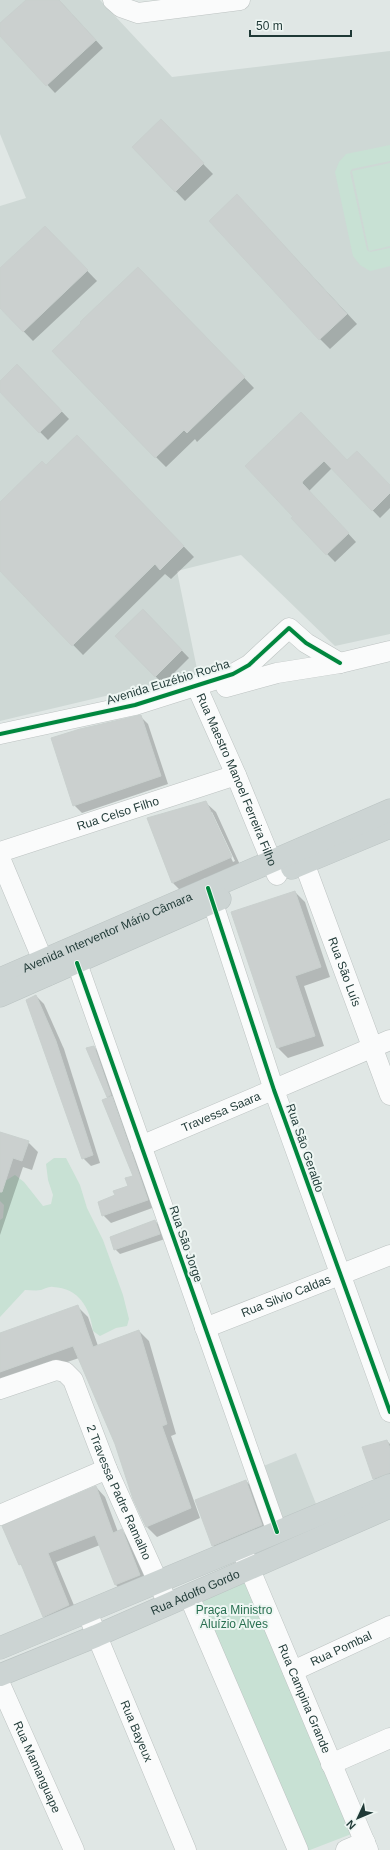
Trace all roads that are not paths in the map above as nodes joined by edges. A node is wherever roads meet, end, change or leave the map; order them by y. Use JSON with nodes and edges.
{"nodes":[{"id":1,"x":112,"y":0,"type":"edge"},
{"id":2,"x":240,"y":0,"type":"edge"},
{"id":3,"x":180,"y":4,"type":"edge"},
{"id":4,"x":306,"y":644,"type":"junction"},
{"id":5,"x":390,"y":651,"type":"edge"},
{"id":6,"x":340,"y":663,"type":"junction"},
{"id":7,"x":277,"y":673,"type":"junction"},
{"id":8,"x":198,"y":689,"type":"junction"},
{"id":9,"x":0,"y":734,"type":"edge"},
{"id":10,"x":236,"y":775,"type":"junction"},
{"id":11,"x":390,"y":810,"type":"edge"},
{"id":12,"x":390,"y":827,"type":"edge"},
{"id":13,"x":0,"y":852,"type":"edge"},
{"id":14,"x":301,"y":856,"type":"junction"},
{"id":15,"x":0,"y":858,"type":"edge"},
{"id":16,"x":274,"y":868,"type":"junction"},
{"id":17,"x":210,"y":895,"type":"junction"},
{"id":18,"x":77,"y":963,"type":"junction"},
{"id":19,"x":46,"y":968,"type":"junction"},
{"id":20,"x":0,"y":979,"type":"edge"},
{"id":21,"x":0,"y":996,"type":"edge"},
{"id":22,"x":381,"y":1044,"type":"edge"},
{"id":23,"x":274,"y":1090,"type":"junction"},
{"id":24,"x":390,"y":1095,"type":"edge"},
{"id":25,"x":141,"y":1146,"type":"junction"},
{"id":26,"x":390,"y":1255,"type":"edge"},
{"id":27,"x":340,"y":1275,"type":"junction"},
{"id":28,"x":205,"y":1328,"type":"junction"},
{"id":29,"x":0,"y":1389,"type":"edge"},
{"id":30,"x":390,"y":1412,"type":"edge"},
{"id":31,"x":107,"y":1469,"type":"junction"},
{"id":32,"x":390,"y":1485,"type":"edge"},
{"id":33,"x":390,"y":1507,"type":"edge"},
{"id":34,"x":0,"y":1515,"type":"edge"},
{"id":35,"x":277,"y":1532,"type":"junction"},
{"id":36,"x":241,"y":1547,"type":"junction"},
{"id":37,"x":250,"y":1568,"type":"junction"},
{"id":38,"x":159,"y":1582,"type":"junction"},
{"id":39,"x":188,"y":1596,"type":"junction"},
{"id":40,"x":168,"y":1604,"type":"junction"},
{"id":41,"x":87,"y":1612,"type":"junction"},
{"id":42,"x":390,"y":1626,"type":"edge"},
{"id":43,"x":96,"y":1636,"type":"junction"},
{"id":44,"x":0,"y":1648,"type":"edge"},
{"id":45,"x":293,"y":1671,"type":"junction"},
{"id":46,"x":0,"y":1674,"type":"edge"},
{"id":47,"x":0,"y":1684,"type":"edge"},
{"id":48,"x":390,"y":1738,"type":"edge"},
{"id":49,"x":331,"y":1764,"type":"junction"},
{"id":50,"x":366,"y":1846,"type":"edge"},
{"id":51,"x":74,"y":1850,"type":"edge"},
{"id":52,"x":186,"y":1850,"type":"edge"},
{"id":53,"x":298,"y":1850,"type":"edge"},
{"id":54,"x":346,"y":1850,"type":"edge"}],
"edges":[{"from":1,"to":3,"type":"street"},
{"from":2,"to":3,"type":"street"},
{"from":4,"to":6,"type":"street","name":"Avenida Euzébio Rocha"},
{"from":4,"to":7,"type":"street"},
{"from":4,"to":8,"type":"street","name":"Avenida Euzébio Rocha"},
{"from":5,"to":6,"type":"street","name":"Avenida Euzébio Rocha"},
{"from":6,"to":7,"type":"street","name":"Avenida Euzébio Rocha"},
{"from":7,"to":8,"type":"street","name":"Avenida Euzébio Rocha"},
{"from":8,"to":9,"type":"street","name":"Avenida Euzébio Rocha"},
{"from":8,"to":10,"type":"street","name":"Rua Maestro Manoel Ferreira Filho"},
{"from":10,"to":13,"type":"street","name":"Rua Celso Filho"},
{"from":10,"to":16,"type":"street","name":"Rua Maestro Manoel Ferreira Filho"},
{"from":11,"to":14,"type":"main road","name":"Avenida Interventor Mário Câmara"},
{"from":12,"to":14,"type":"main road","name":"Avenida Interventor Mário Câmara"},
{"from":14,"to":16,"type":"main road","name":"Avenida Interventor Mário Câmara"},
{"from":14,"to":22,"type":"street","name":"Rua São Luís"},
{"from":15,"to":19,"type":"street"},
{"from":16,"to":17,"type":"main road","name":"Avenida Interventor Mário Câmara"},
{"from":17,"to":18,"type":"main road","name":"Avenida Interventor Mário Câmara"},
{"from":17,"to":19,"type":"main road","name":"Avenida Interventor Mário Câmara"},
{"from":17,"to":23,"type":"street","name":"Rua São Geraldo"},
{"from":18,"to":19,"type":"main road","name":"Avenida Interventor Mário Câmara"},
{"from":18,"to":25,"type":"street","name":"Rua São Jorge"},
{"from":19,"to":20,"type":"main road","name":"Avenida Interventor Mário Câmara"},
{"from":19,"to":21,"type":"main road","name":"Avenida Interventor Mário Câmara"},
{"from":22,"to":23,"type":"street","name":"Travessa Saara"},
{"from":22,"to":24,"type":"street","name":"Rua São Luís"},
{"from":23,"to":25,"type":"street","name":"Travessa Saara"},
{"from":23,"to":27,"type":"street","name":"Rua São Geraldo"},
{"from":25,"to":28,"type":"street","name":"Rua São Jorge"},
{"from":26,"to":27,"type":"street","name":"Rua Silvio Caldas"},
{"from":27,"to":28,"type":"street","name":"Rua Silvio Caldas"},
{"from":27,"to":30,"type":"street","name":"Rua São Geraldo"},
{"from":28,"to":35,"type":"street","name":"Rua São Jorge"},
{"from":29,"to":31,"type":"street","name":"2 Travessa Padre Ramalho"},
{"from":31,"to":34,"type":"street"},
{"from":31,"to":38,"type":"street","name":"2 Travessa Padre Ramalho"},
{"from":32,"to":35,"type":"main road","name":"Rua Adolfo Gordo"},
{"from":33,"to":37,"type":"main road","name":"Rua Adolfo Gordo"},
{"from":35,"to":36,"type":"main road","name":"Rua Adolfo Gordo"},
{"from":36,"to":37,"type":"street","name":"Rua Campina Grande"},
{"from":36,"to":38,"type":"main road","name":"Rua Adolfo Gordo"},
{"from":37,"to":39,"type":"main road","name":"Rua Adolfo Gordo"},
{"from":37,"to":45,"type":"street","name":"Rua Campina Grande"},
{"from":38,"to":40,"type":"street","name":"2 Travessa Padre Ramalho"},
{"from":38,"to":41,"type":"main road","name":"Rua Adolfo Gordo"},
{"from":39,"to":40,"type":"main road","name":"Rua Adolfo Gordo"},
{"from":39,"to":53,"type":"street"},
{"from":40,"to":43,"type":"main road","name":"Rua Adolfo Gordo"},
{"from":41,"to":43,"type":"street","name":"Rua Bayeux"},
{"from":41,"to":44,"type":"main road","name":"Rua Adolfo Gordo"},
{"from":42,"to":45,"type":"street","name":"Rua Pombal"},
{"from":43,"to":46,"type":"main road","name":"Rua Adolfo Gordo"},
{"from":43,"to":52,"type":"street","name":"Rua Bayeux"},
{"from":45,"to":49,"type":"street","name":"Rua Campina Grande"},
{"from":47,"to":51,"type":"street","name":"Rua Mamanguape"},
{"from":48,"to":49,"type":"street"},
{"from":49,"to":50,"type":"street","name":"Rua Campina Grande"},
{"from":50,"to":54,"type":"street"}]}
